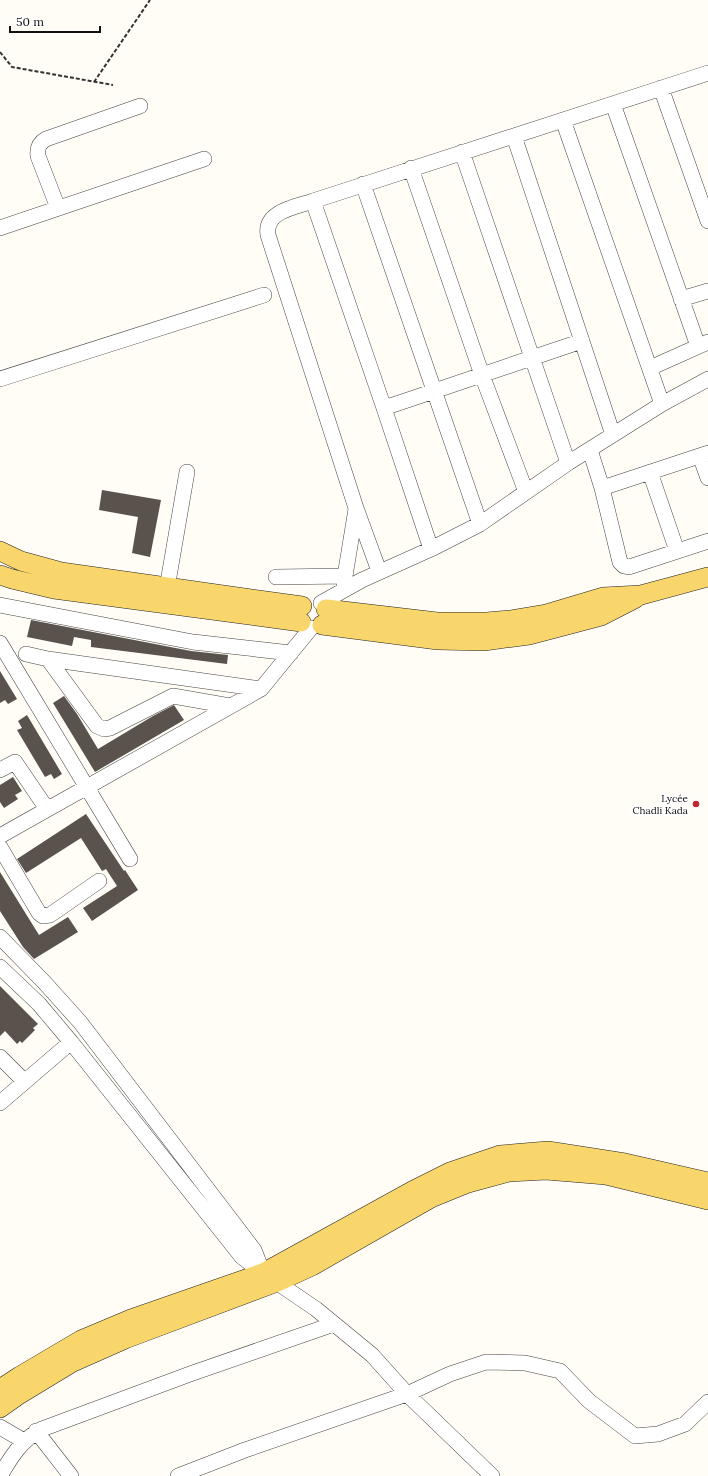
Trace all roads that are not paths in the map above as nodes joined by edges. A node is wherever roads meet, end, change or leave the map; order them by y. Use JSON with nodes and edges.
{"nodes":[{"id":1,"x":708,"y":73,"type":"edge"},
{"id":2,"x":660,"y":88,"type":"junction"},
{"id":3,"x":613,"y":104,"type":"junction"},
{"id":4,"x":140,"y":106,"type":"dead end"},
{"id":5,"x":563,"y":120,"type":"junction"},
{"id":6,"x":514,"y":136,"type":"junction"},
{"id":7,"x":462,"y":152,"type":"junction"},
{"id":8,"x":204,"y":159,"type":"dead end"},
{"id":9,"x":411,"y":168,"type":"junction"},
{"id":10,"x":363,"y":184,"type":"junction"},
{"id":11,"x":313,"y":201,"type":"junction"},
{"id":12,"x":58,"y":208,"type":"junction"},
{"id":13,"x":708,"y":221,"type":"edge"},
{"id":14,"x":0,"y":228,"type":"edge"},
{"id":15,"x":708,"y":291,"type":"edge"},
{"id":16,"x":264,"y":295,"type":"dead end"},
{"id":17,"x":681,"y":300,"type":"junction"},
{"id":18,"x":582,"y":341,"type":"junction"},
{"id":19,"x":703,"y":344,"type":"edge"},
{"id":20,"x":531,"y":358,"type":"junction"},
{"id":21,"x":650,"y":368,"type":"junction"},
{"id":22,"x":482,"y":375,"type":"junction"},
{"id":23,"x":0,"y":379,"type":"edge"},
{"id":24,"x":708,"y":379,"type":"edge"},
{"id":25,"x":434,"y":391,"type":"junction"},
{"id":26,"x":662,"y":404,"type":"junction"},
{"id":27,"x":384,"y":408,"type":"junction"},
{"id":28,"x":613,"y":435,"type":"junction"},
{"id":29,"x":590,"y":450,"type":"junction"},
{"id":30,"x":704,"y":454,"type":"edge"},
{"id":31,"x":568,"y":463,"type":"junction"},
{"id":32,"x":187,"y":472,"type":"dead end"},
{"id":33,"x":650,"y":472,"type":"junction"},
{"id":34,"x":708,"y":478,"type":"edge"},
{"id":35,"x":602,"y":488,"type":"junction"},
{"id":36,"x":526,"y":492,"type":"junction"},
{"id":37,"x":356,"y":508,"type":"junction"},
{"id":38,"x":480,"y":524,"type":"junction"},
{"id":39,"x":708,"y":541,"type":"edge"},
{"id":40,"x":430,"y":549,"type":"junction"},
{"id":41,"x":1,"y":551,"type":"edge"},
{"id":42,"x":677,"y":551,"type":"junction"},
{"id":43,"x":379,"y":571,"type":"junction"},
{"id":44,"x":0,"y":575,"type":"edge"},
{"id":45,"x":276,"y":577,"type":"dead end"},
{"id":46,"x":708,"y":577,"type":"edge"},
{"id":47,"x":344,"y":583,"type":"junction"},
{"id":48,"x":167,"y":588,"type":"junction"},
{"id":49,"x":0,"y":605,"type":"edge"},
{"id":50,"x":314,"y":615,"type":"junction"},
{"id":51,"x":0,"y":643,"type":"edge"},
{"id":52,"x":291,"y":653,"type":"junction"},
{"id":53,"x":26,"y":654,"type":"dead end"},
{"id":54,"x":48,"y":658,"type":"junction"},
{"id":55,"x":261,"y":688,"type":"junction"},
{"id":56,"x":230,"y":706,"type":"junction"},
{"id":57,"x":0,"y":770,"type":"edge"},
{"id":58,"x":87,"y":788,"type":"junction"},
{"id":59,"x":47,"y":809,"type":"junction"},
{"id":60,"x":0,"y":836,"type":"edge"},
{"id":61,"x":0,"y":847,"type":"edge"},
{"id":62,"x":130,"y":859,"type":"dead end"},
{"id":63,"x":99,"y":881,"type":"dead end"},
{"id":64,"x":0,"y":937,"type":"edge"},
{"id":65,"x":0,"y":967,"type":"edge"},
{"id":66,"x":71,"y":1042,"type":"junction"},
{"id":67,"x":0,"y":1057,"type":"edge"},
{"id":68,"x":24,"y":1081,"type":"junction"},
{"id":69,"x":0,"y":1103,"type":"edge"},
{"id":70,"x":708,"y":1182,"type":"edge"},
{"id":71,"x":708,"y":1200,"type":"edge"},
{"id":72,"x":270,"y":1278,"type":"junction"},
{"id":73,"x":334,"y":1324,"type":"junction"},
{"id":74,"x":0,"y":1390,"type":"edge"},
{"id":75,"x":407,"y":1394,"type":"junction"},
{"id":76,"x":708,"y":1402,"type":"edge"},
{"id":77,"x":0,"y":1408,"type":"edge"},
{"id":78,"x":0,"y":1427,"type":"edge"},
{"id":79,"x":36,"y":1431,"type":"junction"},
{"id":80,"x":24,"y":1441,"type":"junction"},
{"id":81,"x":0,"y":1476,"type":"edge"},
{"id":82,"x":71,"y":1476,"type":"edge"},
{"id":83,"x":178,"y":1476,"type":"edge"},
{"id":84,"x":492,"y":1476,"type":"edge"}],
"edges":[{"from":1,"to":2,"type":"street"},
{"from":2,"to":3,"type":"street"},
{"from":2,"to":13,"type":"street"},
{"from":3,"to":5,"type":"street"},
{"from":3,"to":17,"type":"street"},
{"from":4,"to":12,"type":"street"},
{"from":5,"to":6,"type":"street"},
{"from":5,"to":21,"type":"street"},
{"from":6,"to":7,"type":"street"},
{"from":6,"to":18,"type":"street"},
{"from":7,"to":9,"type":"street"},
{"from":7,"to":20,"type":"street"},
{"from":8,"to":12,"type":"street"},
{"from":9,"to":10,"type":"street"},
{"from":9,"to":22,"type":"street"},
{"from":10,"to":11,"type":"street"},
{"from":10,"to":25,"type":"street"},
{"from":11,"to":27,"type":"street"},
{"from":11,"to":37,"type":"street"},
{"from":12,"to":14,"type":"street"},
{"from":15,"to":17,"type":"street"},
{"from":16,"to":23,"type":"street"},
{"from":17,"to":19,"type":"street"},
{"from":18,"to":20,"type":"street"},
{"from":18,"to":28,"type":"street"},
{"from":19,"to":21,"type":"street"},
{"from":20,"to":22,"type":"street"},
{"from":20,"to":31,"type":"street"},
{"from":21,"to":26,"type":"street"},
{"from":22,"to":25,"type":"street"},
{"from":22,"to":36,"type":"street"},
{"from":24,"to":26,"type":"street"},
{"from":25,"to":27,"type":"street"},
{"from":25,"to":38,"type":"street"},
{"from":26,"to":28,"type":"street"},
{"from":27,"to":40,"type":"street"},
{"from":28,"to":29,"type":"street"},
{"from":29,"to":31,"type":"street"},
{"from":29,"to":35,"type":"street"},
{"from":30,"to":33,"type":"street"},
{"from":30,"to":34,"type":"street"},
{"from":31,"to":36,"type":"street"},
{"from":32,"to":48,"type":"street"},
{"from":33,"to":35,"type":"street"},
{"from":33,"to":42,"type":"street"},
{"from":35,"to":42,"type":"street"},
{"from":36,"to":38,"type":"street"},
{"from":37,"to":43,"type":"street"},
{"from":37,"to":47,"type":"street"},
{"from":38,"to":40,"type":"street"},
{"from":39,"to":42,"type":"street"},
{"from":40,"to":43,"type":"street"},
{"from":41,"to":48,"type":"main road"},
{"from":43,"to":47,"type":"street"},
{"from":44,"to":50,"type":"main road"},
{"from":45,"to":47,"type":"street"},
{"from":46,"to":50,"type":"main road"},
{"from":47,"to":50,"type":"street"},
{"from":48,"to":50,"type":"main road"},
{"from":49,"to":52,"type":"street"},
{"from":50,"to":52,"type":"street"},
{"from":51,"to":58,"type":"street"},
{"from":52,"to":55,"type":"street"},
{"from":53,"to":54,"type":"street"},
{"from":54,"to":55,"type":"street"},
{"from":54,"to":56,"type":"street"},
{"from":55,"to":56,"type":"street"},
{"from":56,"to":58,"type":"street"},
{"from":57,"to":59,"type":"street"},
{"from":58,"to":59,"type":"street"},
{"from":58,"to":62,"type":"street"},
{"from":59,"to":60,"type":"street"},
{"from":61,"to":63,"type":"street"},
{"from":64,"to":72,"type":"street"},
{"from":65,"to":66,"type":"street"},
{"from":66,"to":68,"type":"street"},
{"from":66,"to":72,"type":"street"},
{"from":67,"to":68,"type":"street"},
{"from":68,"to":69,"type":"street"},
{"from":70,"to":72,"type":"main road"},
{"from":71,"to":72,"type":"main road"},
{"from":72,"to":73,"type":"street"},
{"from":72,"to":74,"type":"main road"},
{"from":72,"to":77,"type":"main road"},
{"from":73,"to":75,"type":"street"},
{"from":73,"to":79,"type":"street"},
{"from":75,"to":76,"type":"street"},
{"from":75,"to":83,"type":"street"},
{"from":75,"to":84,"type":"street"},
{"from":78,"to":80,"type":"street"},
{"from":79,"to":80,"type":"street"},
{"from":79,"to":82,"type":"street"},
{"from":80,"to":81,"type":"street"}]}
